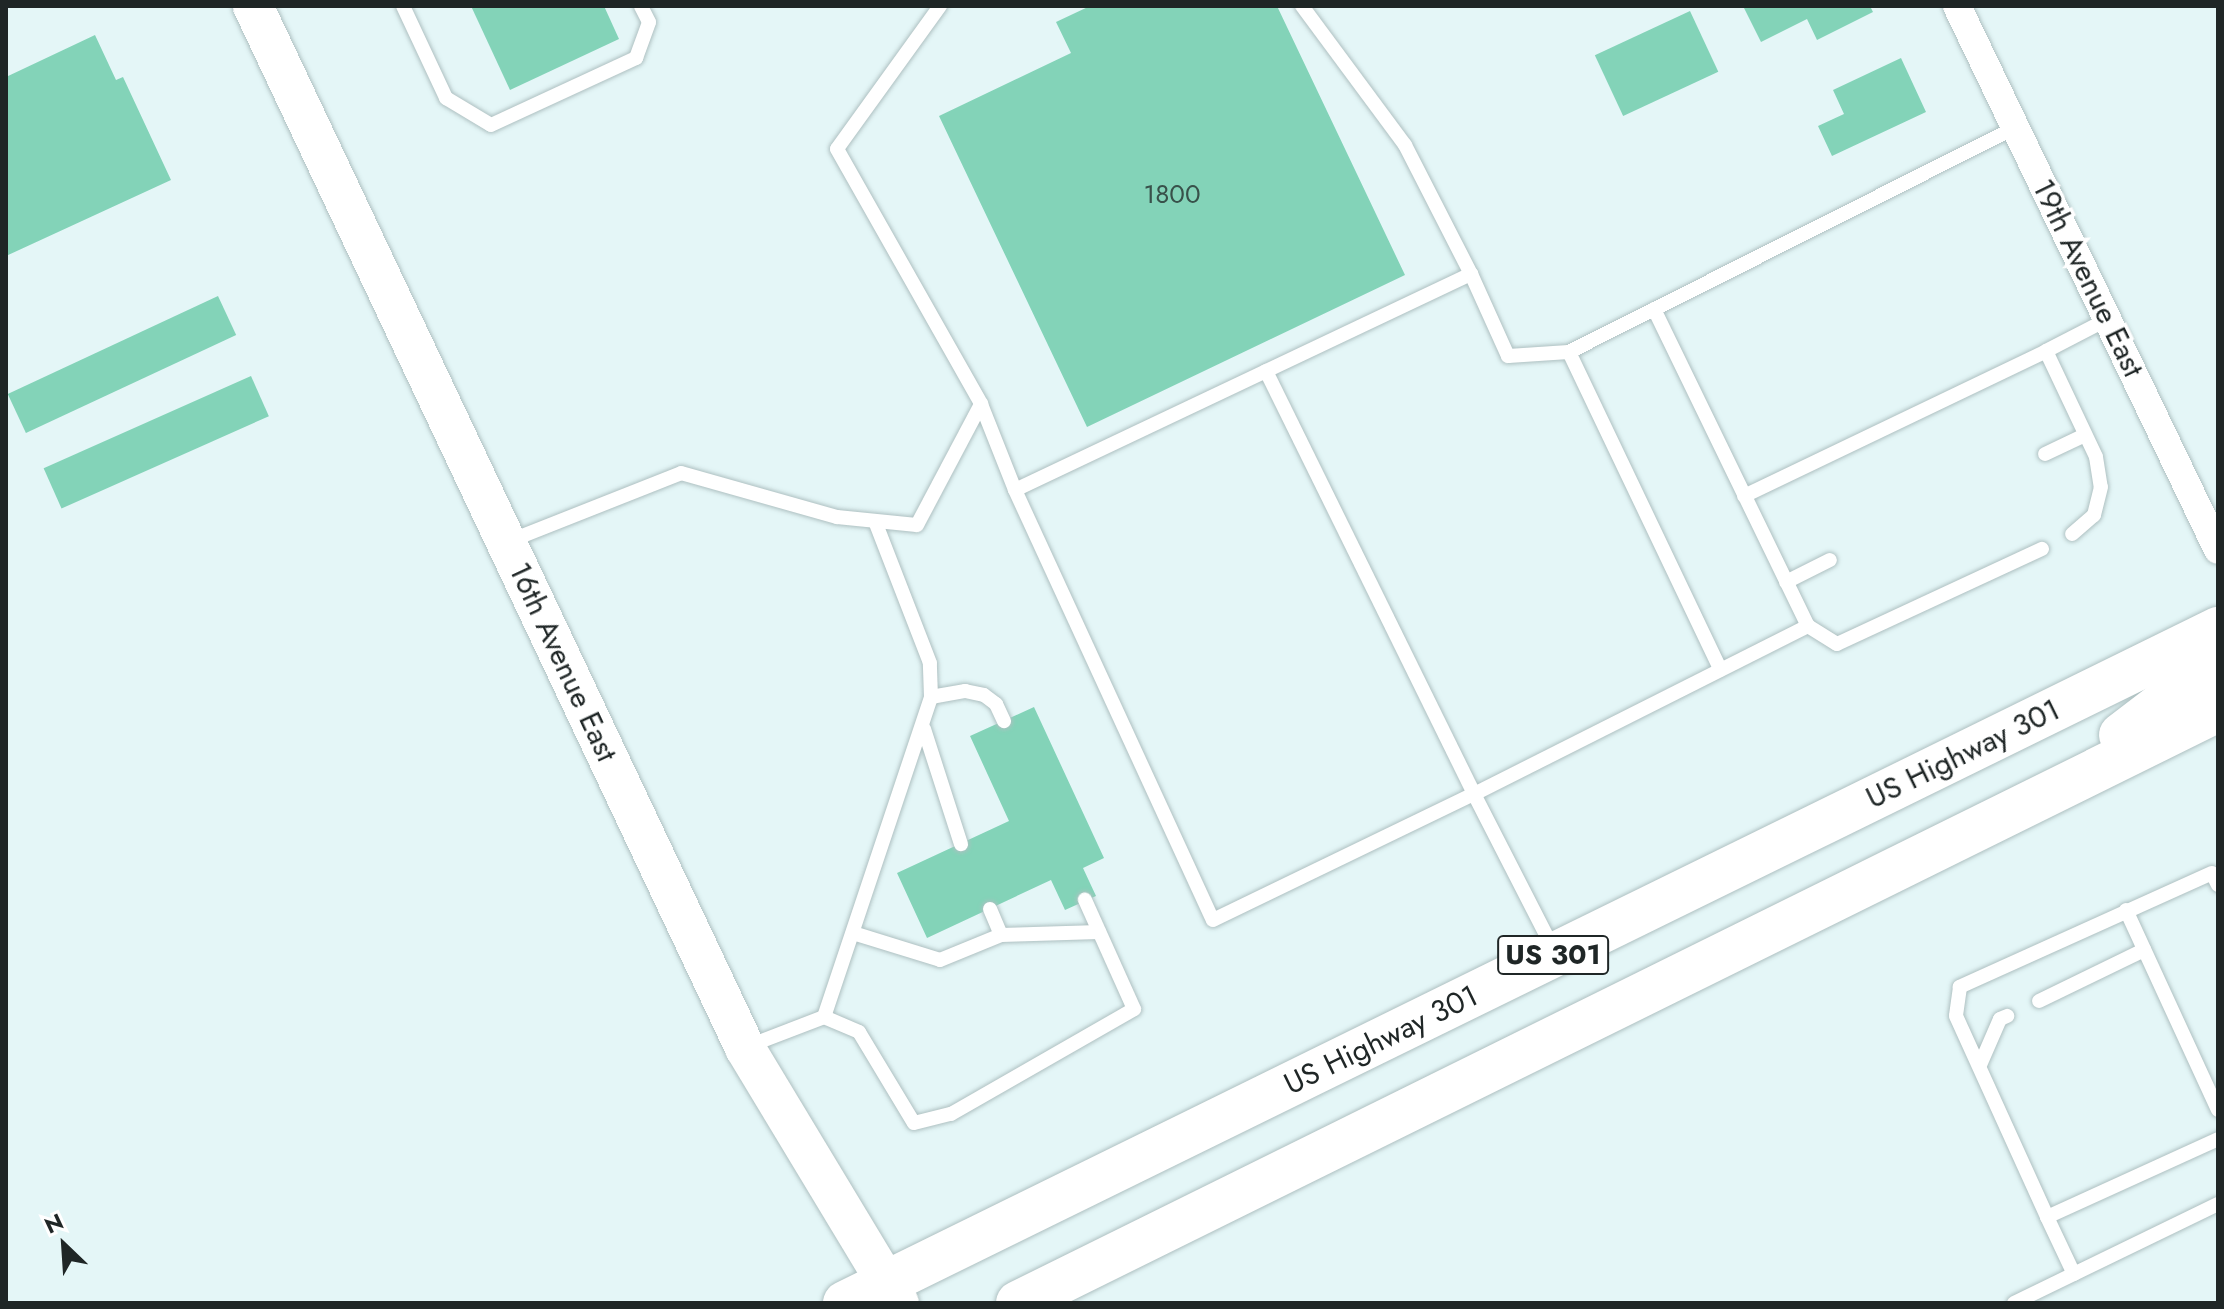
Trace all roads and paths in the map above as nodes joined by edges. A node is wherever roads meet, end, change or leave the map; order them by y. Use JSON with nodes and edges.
{"nodes":[{"id":1,"x":253,"y":6,"type":"edge"},
{"id":2,"x":403,"y":6,"type":"edge"},
{"id":3,"x":641,"y":6,"type":"edge"},
{"id":4,"x":940,"y":6,"type":"edge"},
{"id":5,"x":1302,"y":6,"type":"edge"},
{"id":6,"x":1957,"y":6,"type":"edge"},
{"id":7,"x":2015,"y":128,"type":"junction"},
{"id":8,"x":1471,"y":274,"type":"junction"},
{"id":9,"x":1654,"y":309,"type":"junction"},
{"id":10,"x":2108,"y":319,"type":"junction"},
{"id":11,"x":2046,"y":351,"type":"junction"},
{"id":12,"x":1569,"y":352,"type":"junction"},
{"id":13,"x":1266,"y":371,"type":"junction"},
{"id":14,"x":981,"y":404,"type":"junction"},
{"id":15,"x":2085,"y":435,"type":"junction"},
{"id":16,"x":2045,"y":454,"type":"dead end"},
{"id":17,"x":1015,"y":490,"type":"junction"},
{"id":18,"x":1744,"y":496,"type":"junction"},
{"id":19,"x":875,"y":521,"type":"junction"},
{"id":20,"x":2072,"y":534,"type":"dead end"},
{"id":21,"x":506,"y":543,"type":"junction"},
{"id":22,"x":2042,"y":549,"type":"dead end"},
{"id":23,"x":2218,"y":550,"type":"edge"},
{"id":24,"x":1830,"y":560,"type":"dead end"},
{"id":25,"x":1786,"y":582,"type":"junction"},
{"id":26,"x":1808,"y":626,"type":"junction"},
{"id":27,"x":2218,"y":629,"type":"edge"},
{"id":28,"x":2218,"y":661,"type":"edge"},
{"id":29,"x":1721,"y":670,"type":"junction"},
{"id":30,"x":931,"y":697,"type":"junction"},
{"id":31,"x":2218,"y":710,"type":"edge"},
{"id":32,"x":1004,"y":721,"type":"dead end"},
{"id":33,"x":924,"y":729,"type":"junction"},
{"id":34,"x":1474,"y":794,"type":"junction"},
{"id":35,"x":2022,"y":806,"type":"junction"},
{"id":36,"x":961,"y":844,"type":"dead end"},
{"id":37,"x":2218,"y":885,"type":"edge"},
{"id":38,"x":1085,"y":900,"type":"dead end"},
{"id":39,"x":990,"y":909,"type":"dead end"},
{"id":40,"x":2126,"y":910,"type":"junction"},
{"id":41,"x":1099,"y":932,"type":"junction"},
{"id":42,"x":853,"y":933,"type":"junction"},
{"id":43,"x":1001,"y":935,"type":"junction"},
{"id":44,"x":2144,"y":950,"type":"junction"},
{"id":45,"x":1556,"y":954,"type":"junction"},
{"id":46,"x":2039,"y":1001,"type":"dead end"},
{"id":47,"x":2007,"y":1016,"type":"dead end"},
{"id":48,"x":824,"y":1017,"type":"junction"},
{"id":49,"x":745,"y":1048,"type":"junction"},
{"id":50,"x":1980,"y":1065,"type":"junction"},
{"id":51,"x":2218,"y":1110,"type":"edge"},
{"id":52,"x":2218,"y":1139,"type":"edge"},
{"id":53,"x":2218,"y":1204,"type":"edge"},
{"id":54,"x":2047,"y":1217,"type":"junction"},
{"id":55,"x":2074,"y":1274,"type":"junction"},
{"id":56,"x":894,"y":1292,"type":"edge"},
{"id":57,"x":845,"y":1303,"type":"edge"},
{"id":58,"x":1018,"y":1303,"type":"edge"},
{"id":59,"x":2014,"y":1303,"type":"edge"}],
"edges":[{"from":1,"to":21,"type":"street","name":"16th Avenue East"},
{"from":2,"to":3,"type":"lane"},
{"from":4,"to":14,"type":"lane"},
{"from":5,"to":8,"type":"lane"},
{"from":6,"to":7,"type":"street","name":"19th Avenue East"},
{"from":7,"to":9,"type":"lane"},
{"from":7,"to":10,"type":"street","name":"19th Avenue East"},
{"from":8,"to":12,"type":"lane"},
{"from":8,"to":13,"type":"lane"},
{"from":9,"to":12,"type":"lane"},
{"from":9,"to":18,"type":"lane"},
{"from":10,"to":11,"type":"lane"},
{"from":10,"to":23,"type":"street","name":"19th Avenue East"},
{"from":11,"to":15,"type":"lane"},
{"from":11,"to":18,"type":"lane"},
{"from":12,"to":29,"type":"lane"},
{"from":13,"to":17,"type":"lane"},
{"from":13,"to":34,"type":"lane"},
{"from":14,"to":17,"type":"lane"},
{"from":14,"to":19,"type":"lane"},
{"from":15,"to":16,"type":"lane"},
{"from":15,"to":20,"type":"lane"},
{"from":17,"to":34,"type":"lane"},
{"from":18,"to":25,"type":"lane"},
{"from":19,"to":21,"type":"lane"},
{"from":19,"to":30,"type":"lane"},
{"from":21,"to":49,"type":"street","name":"16th Avenue East"},
{"from":22,"to":26,"type":"lane"},
{"from":24,"to":25,"type":"lane"},
{"from":25,"to":26,"type":"lane"},
{"from":26,"to":29,"type":"lane"},
{"from":27,"to":45,"type":"main road","name":"US Highway 301","number":"US 301"},
{"from":28,"to":35,"type":"main road"},
{"from":29,"to":34,"type":"lane"},
{"from":30,"to":32,"type":"lane"},
{"from":30,"to":33,"type":"lane"},
{"from":31,"to":35,"type":"main road","number":"US 301"},
{"from":33,"to":36,"type":"lane"},
{"from":33,"to":42,"type":"lane"},
{"from":34,"to":45,"type":"lane"},
{"from":35,"to":58,"type":"main road","number":"US 301"},
{"from":37,"to":40,"type":"lane"},
{"from":38,"to":41,"type":"lane"},
{"from":39,"to":43,"type":"lane"},
{"from":40,"to":44,"type":"lane"},
{"from":40,"to":50,"type":"lane"},
{"from":41,"to":43,"type":"lane"},
{"from":41,"to":48,"type":"lane"},
{"from":42,"to":43,"type":"lane"},
{"from":42,"to":48,"type":"lane"},
{"from":44,"to":46,"type":"lane"},
{"from":44,"to":51,"type":"lane"},
{"from":45,"to":56,"type":"main road","name":"US Highway 301","number":"US 301"},
{"from":47,"to":50,"type":"lane"},
{"from":48,"to":49,"type":"lane"},
{"from":49,"to":56,"type":"street","name":"16th Avenue East"},
{"from":50,"to":54,"type":"lane"},
{"from":52,"to":54,"type":"lane"},
{"from":53,"to":55,"type":"lane"},
{"from":54,"to":55,"type":"lane"},
{"from":55,"to":59,"type":"lane"},
{"from":56,"to":57,"type":"main road","number":"US 301"}]}
